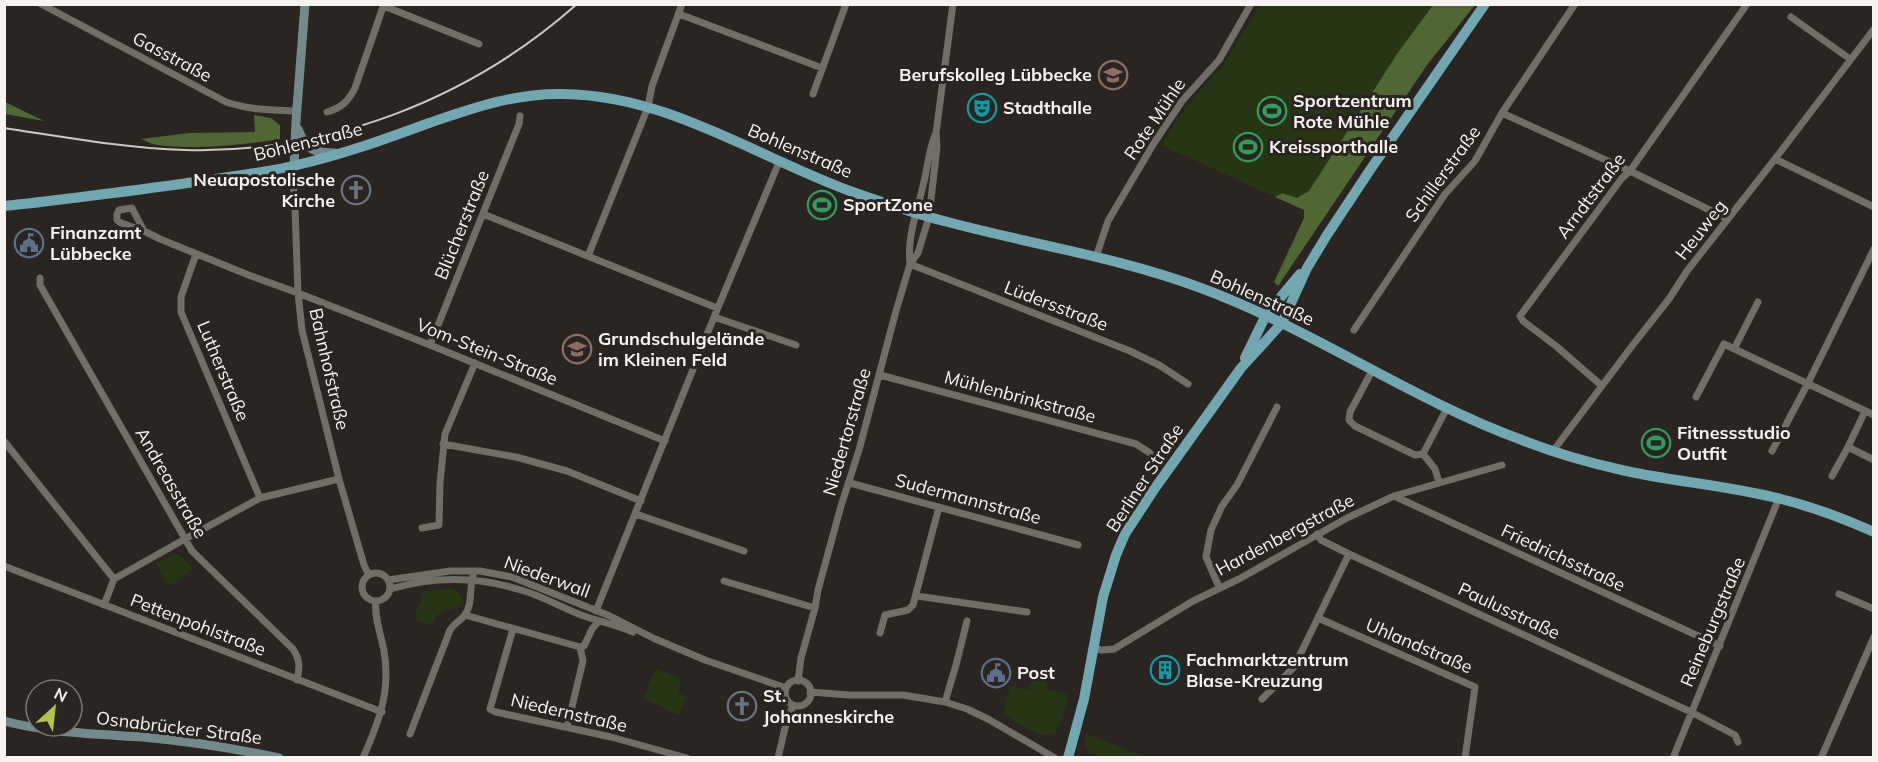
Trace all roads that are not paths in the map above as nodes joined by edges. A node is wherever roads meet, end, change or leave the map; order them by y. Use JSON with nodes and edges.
{"nodes":[{"id":1,"x":41,"y":4,"type":"edge"},
{"id":2,"x":305,"y":4,"type":"edge"},
{"id":3,"x":682,"y":4,"type":"edge"},
{"id":4,"x":846,"y":4,"type":"edge"},
{"id":5,"x":953,"y":4,"type":"edge"},
{"id":6,"x":1251,"y":4,"type":"edge"},
{"id":7,"x":1485,"y":4,"type":"edge"},
{"id":8,"x":1575,"y":4,"type":"edge"},
{"id":9,"x":1747,"y":4,"type":"edge"},
{"id":10,"x":384,"y":5,"type":"edge"},
{"id":11,"x":679,"y":14,"type":"junction"},
{"id":12,"x":1791,"y":18,"type":"dead end"},
{"id":13,"x":1874,"y":29,"type":"edge"},
{"id":14,"x":479,"y":44,"type":"dead end"},
{"id":15,"x":1850,"y":59,"type":"junction"},
{"id":16,"x":822,"y":68,"type":"junction"},
{"id":17,"x":813,"y":94,"type":"dead end"},
{"id":18,"x":648,"y":107,"type":"junction"},
{"id":19,"x":296,"y":111,"type":"junction"},
{"id":20,"x":327,"y":112,"type":"dead end"},
{"id":21,"x":1502,"y":113,"type":"junction"},
{"id":22,"x":520,"y":116,"type":"dead end"},
{"id":23,"x":296,"y":121,"type":"junction"},
{"id":24,"x":936,"y":133,"type":"junction"},
{"id":25,"x":343,"y":153,"type":"junction"},
{"id":26,"x":1775,"y":159,"type":"junction"},
{"id":27,"x":780,"y":160,"type":"junction"},
{"id":28,"x":294,"y":166,"type":"junction"},
{"id":29,"x":1630,"y":171,"type":"junction"},
{"id":30,"x":4,"y":206,"type":"edge"},
{"id":31,"x":1874,"y":207,"type":"edge"},
{"id":32,"x":483,"y":213,"type":"junction"},
{"id":33,"x":916,"y":213,"type":"junction"},
{"id":34,"x":929,"y":217,"type":"junction"},
{"id":35,"x":1728,"y":219,"type":"junction"},
{"id":36,"x":144,"y":231,"type":"dead end"},
{"id":37,"x":1874,"y":249,"type":"edge"},
{"id":38,"x":196,"y":254,"type":"junction"},
{"id":39,"x":588,"y":256,"type":"junction"},
{"id":40,"x":1095,"y":257,"type":"junction"},
{"id":41,"x":1871,"y":262,"type":"edge"},
{"id":42,"x":910,"y":264,"type":"junction"},
{"id":43,"x":1307,"y":268,"type":"junction"},
{"id":44,"x":40,"y":279,"type":"dead end"},
{"id":45,"x":298,"y":293,"type":"junction"},
{"id":46,"x":1758,"y":302,"type":"dead end"},
{"id":47,"x":717,"y":308,"type":"junction"},
{"id":48,"x":1266,"y":315,"type":"junction"},
{"id":49,"x":714,"y":317,"type":"junction"},
{"id":50,"x":1282,"y":323,"type":"junction"},
{"id":51,"x":1354,"y":330,"type":"dead end"},
{"id":52,"x":430,"y":345,"type":"junction"},
{"id":53,"x":796,"y":345,"type":"dead end"},
{"id":54,"x":1734,"y":349,"type":"junction"},
{"id":55,"x":474,"y":363,"type":"junction"},
{"id":56,"x":1240,"y":368,"type":"junction"},
{"id":57,"x":1373,"y":369,"type":"junction"},
{"id":58,"x":880,"y":375,"type":"junction"},
{"id":59,"x":1808,"y":383,"type":"junction"},
{"id":60,"x":1188,"y":384,"type":"dead end"},
{"id":61,"x":1602,"y":386,"type":"junction"},
{"id":62,"x":1696,"y":397,"type":"dead end"},
{"id":63,"x":1277,"y":407,"type":"dead end"},
{"id":64,"x":1447,"y":408,"type":"junction"},
{"id":65,"x":1865,"y":411,"type":"junction"},
{"id":66,"x":1874,"y":415,"type":"edge"},
{"id":67,"x":4,"y":441,"type":"edge"},
{"id":68,"x":665,"y":441,"type":"junction"},
{"id":69,"x":443,"y":444,"type":"junction"},
{"id":70,"x":1848,"y":447,"type":"junction"},
{"id":71,"x":1772,"y":451,"type":"dead end"},
{"id":72,"x":1553,"y":452,"type":"junction"},
{"id":73,"x":1150,"y":453,"type":"dead end"},
{"id":74,"x":1423,"y":454,"type":"junction"},
{"id":75,"x":1874,"y":460,"type":"edge"},
{"id":76,"x":1502,"y":465,"type":"dead end"},
{"id":77,"x":1832,"y":476,"type":"dead end"},
{"id":78,"x":339,"y":478,"type":"junction"},
{"id":79,"x":1439,"y":482,"type":"junction"},
{"id":80,"x":850,"y":483,"type":"junction"},
{"id":81,"x":1394,"y":496,"type":"junction"},
{"id":82,"x":260,"y":498,"type":"junction"},
{"id":83,"x":1779,"y":498,"type":"junction"},
{"id":84,"x":641,"y":501,"type":"junction"},
{"id":85,"x":939,"y":507,"type":"junction"},
{"id":86,"x":636,"y":514,"type":"junction"},
{"id":87,"x":422,"y":528,"type":"dead end"},
{"id":88,"x":1874,"y":532,"type":"edge"},
{"id":89,"x":1317,"y":534,"type":"junction"},
{"id":90,"x":185,"y":539,"type":"junction"},
{"id":91,"x":1078,"y":544,"type":"dead end"},
{"id":92,"x":744,"y":551,"type":"dead end"},
{"id":93,"x":1349,"y":554,"type":"junction"},
{"id":94,"x":4,"y":566,"type":"edge"},
{"id":95,"x":475,"y":571,"type":"junction"},
{"id":96,"x":369,"y":575,"type":"junction"},
{"id":97,"x":114,"y":579,"type":"junction"},
{"id":98,"x":472,"y":579,"type":"junction"},
{"id":99,"x":388,"y":580,"type":"junction"},
{"id":100,"x":724,"y":580,"type":"dead end"},
{"id":101,"x":1219,"y":587,"type":"junction"},
{"id":102,"x":390,"y":590,"type":"junction"},
{"id":103,"x":1839,"y":594,"type":"dead end"},
{"id":104,"x":917,"y":596,"type":"junction"},
{"id":105,"x":376,"y":601,"type":"junction"},
{"id":106,"x":104,"y":605,"type":"junction"},
{"id":107,"x":815,"y":608,"type":"junction"},
{"id":108,"x":1874,"y":609,"type":"edge"},
{"id":109,"x":596,"y":611,"type":"junction"},
{"id":110,"x":1027,"y":612,"type":"dead end"},
{"id":111,"x":465,"y":615,"type":"junction"},
{"id":112,"x":1318,"y":618,"type":"junction"},
{"id":113,"x":599,"y":621,"type":"junction"},
{"id":114,"x":967,"y":621,"type":"dead end"},
{"id":115,"x":513,"y":629,"type":"junction"},
{"id":116,"x":880,"y":633,"type":"dead end"},
{"id":117,"x":1874,"y":637,"type":"edge"},
{"id":118,"x":653,"y":639,"type":"junction"},
{"id":119,"x":1719,"y":646,"type":"junction"},
{"id":120,"x":580,"y":647,"type":"junction"},
{"id":121,"x":1092,"y":648,"type":"junction"},
{"id":122,"x":297,"y":680,"type":"junction"},
{"id":123,"x":798,"y":681,"type":"junction"},
{"id":124,"x":786,"y":688,"type":"junction"},
{"id":125,"x":810,"y":692,"type":"junction"},
{"id":126,"x":1262,"y":699,"type":"dead end"},
{"id":127,"x":945,"y":702,"type":"junction"},
{"id":128,"x":793,"y":705,"type":"junction"},
{"id":129,"x":382,"y":712,"type":"junction"},
{"id":130,"x":1691,"y":712,"type":"junction"},
{"id":131,"x":4,"y":721,"type":"edge"},
{"id":132,"x":567,"y":728,"type":"junction"},
{"id":133,"x":410,"y":734,"type":"dead end"},
{"id":134,"x":1738,"y":742,"type":"dead end"},
{"id":135,"x":279,"y":758,"type":"edge"},
{"id":136,"x":363,"y":758,"type":"edge"},
{"id":137,"x":687,"y":758,"type":"edge"},
{"id":138,"x":778,"y":758,"type":"edge"},
{"id":139,"x":1055,"y":758,"type":"edge"},
{"id":140,"x":1068,"y":758,"type":"edge"},
{"id":141,"x":1465,"y":758,"type":"edge"},
{"id":142,"x":1673,"y":758,"type":"edge"},
{"id":143,"x":1821,"y":758,"type":"edge"}],
"edges":[{"from":1,"to":19,"type":"street","name":"Gasstraße"},
{"from":2,"to":19,"type":"street"},
{"from":3,"to":11,"type":"street"},
{"from":4,"to":16,"type":"street"},
{"from":5,"to":24,"type":"street"},
{"from":6,"to":40,"type":"street","name":"Rote Mühle"},
{"from":7,"to":43,"type":"main road","name":"Berliner Straße"},
{"from":8,"to":21,"type":"street","name":"Schillerstraße"},
{"from":9,"to":29,"type":"street","name":"Arndtstraße"},
{"from":10,"to":14,"type":"street"},
{"from":10,"to":20,"type":"street"},
{"from":11,"to":16,"type":"street"},
{"from":11,"to":18,"type":"street"},
{"from":12,"to":15,"type":"street"},
{"from":13,"to":15,"type":"street","name":"Heuweg"},
{"from":15,"to":26,"type":"street","name":"Heuweg"},
{"from":16,"to":17,"type":"street"},
{"from":18,"to":25,"type":"main road","name":"Bohlenstraße"},
{"from":18,"to":27,"type":"main road","name":"Bohlenstraße"},
{"from":18,"to":39,"type":"street"},
{"from":19,"to":23,"type":"street"},
{"from":21,"to":29,"type":"street"},
{"from":21,"to":51,"type":"street","name":"Schillerstraße"},
{"from":22,"to":32,"type":"street","name":"Blücherstraße"},
{"from":23,"to":25,"type":"street"},
{"from":23,"to":28,"type":"street"},
{"from":24,"to":33,"type":"street","name":"Niedertorstraße"},
{"from":24,"to":34,"type":"street","name":"Niedertorstraße"},
{"from":25,"to":28,"type":"main road","name":"Bohlenstraße"},
{"from":26,"to":31,"type":"street"},
{"from":26,"to":35,"type":"street","name":"Heuweg"},
{"from":27,"to":33,"type":"main road","name":"Bohlenstraße"},
{"from":27,"to":47,"type":"street"},
{"from":28,"to":30,"type":"main road","name":"Bohlenstraße"},
{"from":28,"to":45,"type":"street"},
{"from":29,"to":35,"type":"street"},
{"from":29,"to":61,"type":"street","name":"Arndtstraße"},
{"from":32,"to":39,"type":"street"},
{"from":32,"to":52,"type":"street","name":"Blücherstraße"},
{"from":33,"to":34,"type":"main road","name":"Bohlenstraße"},
{"from":33,"to":42,"type":"street","name":"Niedertorstraße"},
{"from":34,"to":40,"type":"main road","name":"Bohlenstraße"},
{"from":34,"to":42,"type":"street","name":"Niedertorstraße"},
{"from":35,"to":61,"type":"street","name":"Heuweg"},
{"from":36,"to":38,"type":"street","name":"Bahnhofstraße"},
{"from":37,"to":41,"type":"street"},
{"from":38,"to":45,"type":"street","name":"Bahnhofstraße"},
{"from":38,"to":82,"type":"street","name":"Lutherstraße"},
{"from":39,"to":47,"type":"street"},
{"from":40,"to":48,"type":"main road","name":"Bohlenstraße"},
{"from":41,"to":59,"type":"street"},
{"from":42,"to":58,"type":"street","name":"Niedertorstraße"},
{"from":42,"to":60,"type":"street","name":"Lüdersstraße"},
{"from":43,"to":48,"type":"main road","name":"Berliner Straße"},
{"from":43,"to":50,"type":"main road","name":"Berliner Straße"},
{"from":44,"to":90,"type":"street","name":"Andreasstraße"},
{"from":45,"to":52,"type":"street","name":"Vom-Stein-Straße"},
{"from":45,"to":78,"type":"street","name":"Bahnhofstraße"},
{"from":46,"to":54,"type":"street"},
{"from":47,"to":49,"type":"street"},
{"from":48,"to":50,"type":"main road","name":"Bohlenstraße"},
{"from":48,"to":56,"type":"main road","name":"Berliner Straße"},
{"from":49,"to":53,"type":"street"},
{"from":49,"to":68,"type":"street"},
{"from":50,"to":56,"type":"main road","name":"Berliner Straße"},
{"from":50,"to":57,"type":"main road","name":"Bohlenstraße"},
{"from":52,"to":55,"type":"street","name":"Vom-Stein-Straße"},
{"from":54,"to":59,"type":"street"},
{"from":54,"to":62,"type":"street"},
{"from":55,"to":68,"type":"street","name":"Vom-Stein-Straße"},
{"from":55,"to":69,"type":"street"},
{"from":56,"to":121,"type":"main road","name":"Berliner Straße"},
{"from":57,"to":64,"type":"main road","name":"Bohlenstraße"},
{"from":57,"to":74,"type":"street"},
{"from":58,"to":73,"type":"street","name":"Mühlenbrinkstraße"},
{"from":58,"to":80,"type":"street","name":"Niedertorstraße"},
{"from":59,"to":65,"type":"street"},
{"from":59,"to":71,"type":"street"},
{"from":61,"to":72,"type":"street","name":"Heuweg"},
{"from":63,"to":101,"type":"street"},
{"from":64,"to":72,"type":"main road","name":"Bohlenstraße"},
{"from":64,"to":74,"type":"street"},
{"from":65,"to":66,"type":"street"},
{"from":65,"to":70,"type":"street"},
{"from":67,"to":97,"type":"street"},
{"from":68,"to":84,"type":"street"},
{"from":69,"to":84,"type":"street"},
{"from":69,"to":87,"type":"street"},
{"from":70,"to":75,"type":"street"},
{"from":70,"to":77,"type":"street"},
{"from":72,"to":83,"type":"main road","name":"Bohlenstraße"},
{"from":74,"to":79,"type":"street"},
{"from":76,"to":79,"type":"street","name":"Hardenbergstraße"},
{"from":78,"to":82,"type":"street"},
{"from":78,"to":96,"type":"street","name":"Bahnhofstraße"},
{"from":79,"to":81,"type":"street","name":"Hardenbergstraße"},
{"from":80,"to":85,"type":"street","name":"Sudermannstraße"},
{"from":80,"to":107,"type":"street","name":"Niedertorstraße"},
{"from":81,"to":89,"type":"street","name":"Hardenbergstraße"},
{"from":81,"to":119,"type":"street","name":"Friedrichsstraße"},
{"from":82,"to":90,"type":"street"},
{"from":83,"to":88,"type":"main road","name":"Bohlenstraße"},
{"from":83,"to":119,"type":"street","name":"Reineburgstraße"},
{"from":84,"to":86,"type":"street"},
{"from":85,"to":91,"type":"street","name":"Sudermannstraße"},
{"from":85,"to":104,"type":"street"},
{"from":86,"to":92,"type":"street"},
{"from":86,"to":109,"type":"street"},
{"from":89,"to":93,"type":"street","name":"Paulusstraße"},
{"from":89,"to":101,"type":"street","name":"Hardenbergstraße"},
{"from":90,"to":97,"type":"street"},
{"from":90,"to":122,"type":"street","name":"Andreasstraße"},
{"from":93,"to":112,"type":"street"},
{"from":93,"to":130,"type":"street","name":"Paulusstraße"},
{"from":94,"to":106,"type":"street","name":"Pettenpohlstraße"},
{"from":95,"to":98,"type":"street"},
{"from":95,"to":99,"type":"street","name":"Niederwall"},
{"from":95,"to":109,"type":"street","name":"Niederwall"},
{"from":96,"to":99,"type":"street"},
{"from":96,"to":105,"type":"street"},
{"from":97,"to":106,"type":"street"},
{"from":98,"to":102,"type":"street","name":"Niederwall"},
{"from":98,"to":111,"type":"street"},
{"from":98,"to":113,"type":"street","name":"Niederwall"},
{"from":99,"to":102,"type":"street"},
{"from":100,"to":107,"type":"street"},
{"from":101,"to":121,"type":"street","name":"Hardenbergstraße"},
{"from":102,"to":105,"type":"street"},
{"from":103,"to":108,"type":"street"},
{"from":104,"to":110,"type":"street"},
{"from":104,"to":116,"type":"street"},
{"from":105,"to":129,"type":"street"},
{"from":106,"to":122,"type":"street","name":"Pettenpohlstraße"},
{"from":107,"to":123,"type":"street","name":"Niedertorstraße"},
{"from":109,"to":118,"type":"street","name":"Niederwall"},
{"from":111,"to":115,"type":"street"},
{"from":111,"to":133,"type":"street"},
{"from":112,"to":126,"type":"street"},
{"from":112,"to":141,"type":"street","name":"Uhlandstraße"},
{"from":113,"to":118,"type":"street","name":"Niederwall"},
{"from":113,"to":120,"type":"street"},
{"from":114,"to":127,"type":"street"},
{"from":115,"to":120,"type":"street"},
{"from":115,"to":132,"type":"street","name":"Niedernstraße"},
{"from":117,"to":143,"type":"street"},
{"from":118,"to":124,"type":"street","name":"Niederwall"},
{"from":119,"to":130,"type":"street","name":"Reineburgstraße"},
{"from":120,"to":132,"type":"street"},
{"from":121,"to":140,"type":"main road","name":"Berliner Straße"},
{"from":122,"to":129,"type":"street","name":"Pettenpohlstraße"},
{"from":123,"to":124,"type":"street"},
{"from":123,"to":125,"type":"street"},
{"from":124,"to":128,"type":"street"},
{"from":125,"to":127,"type":"street"},
{"from":125,"to":128,"type":"street"},
{"from":127,"to":139,"type":"street"},
{"from":128,"to":138,"type":"street"},
{"from":129,"to":136,"type":"street"},
{"from":130,"to":134,"type":"street","name":"Paulusstraße"},
{"from":130,"to":142,"type":"street","name":"Reineburgstraße"},
{"from":131,"to":135,"type":"street","name":"Osnabrücker Straße"},
{"from":132,"to":137,"type":"street","name":"Niedernstraße"}]}
